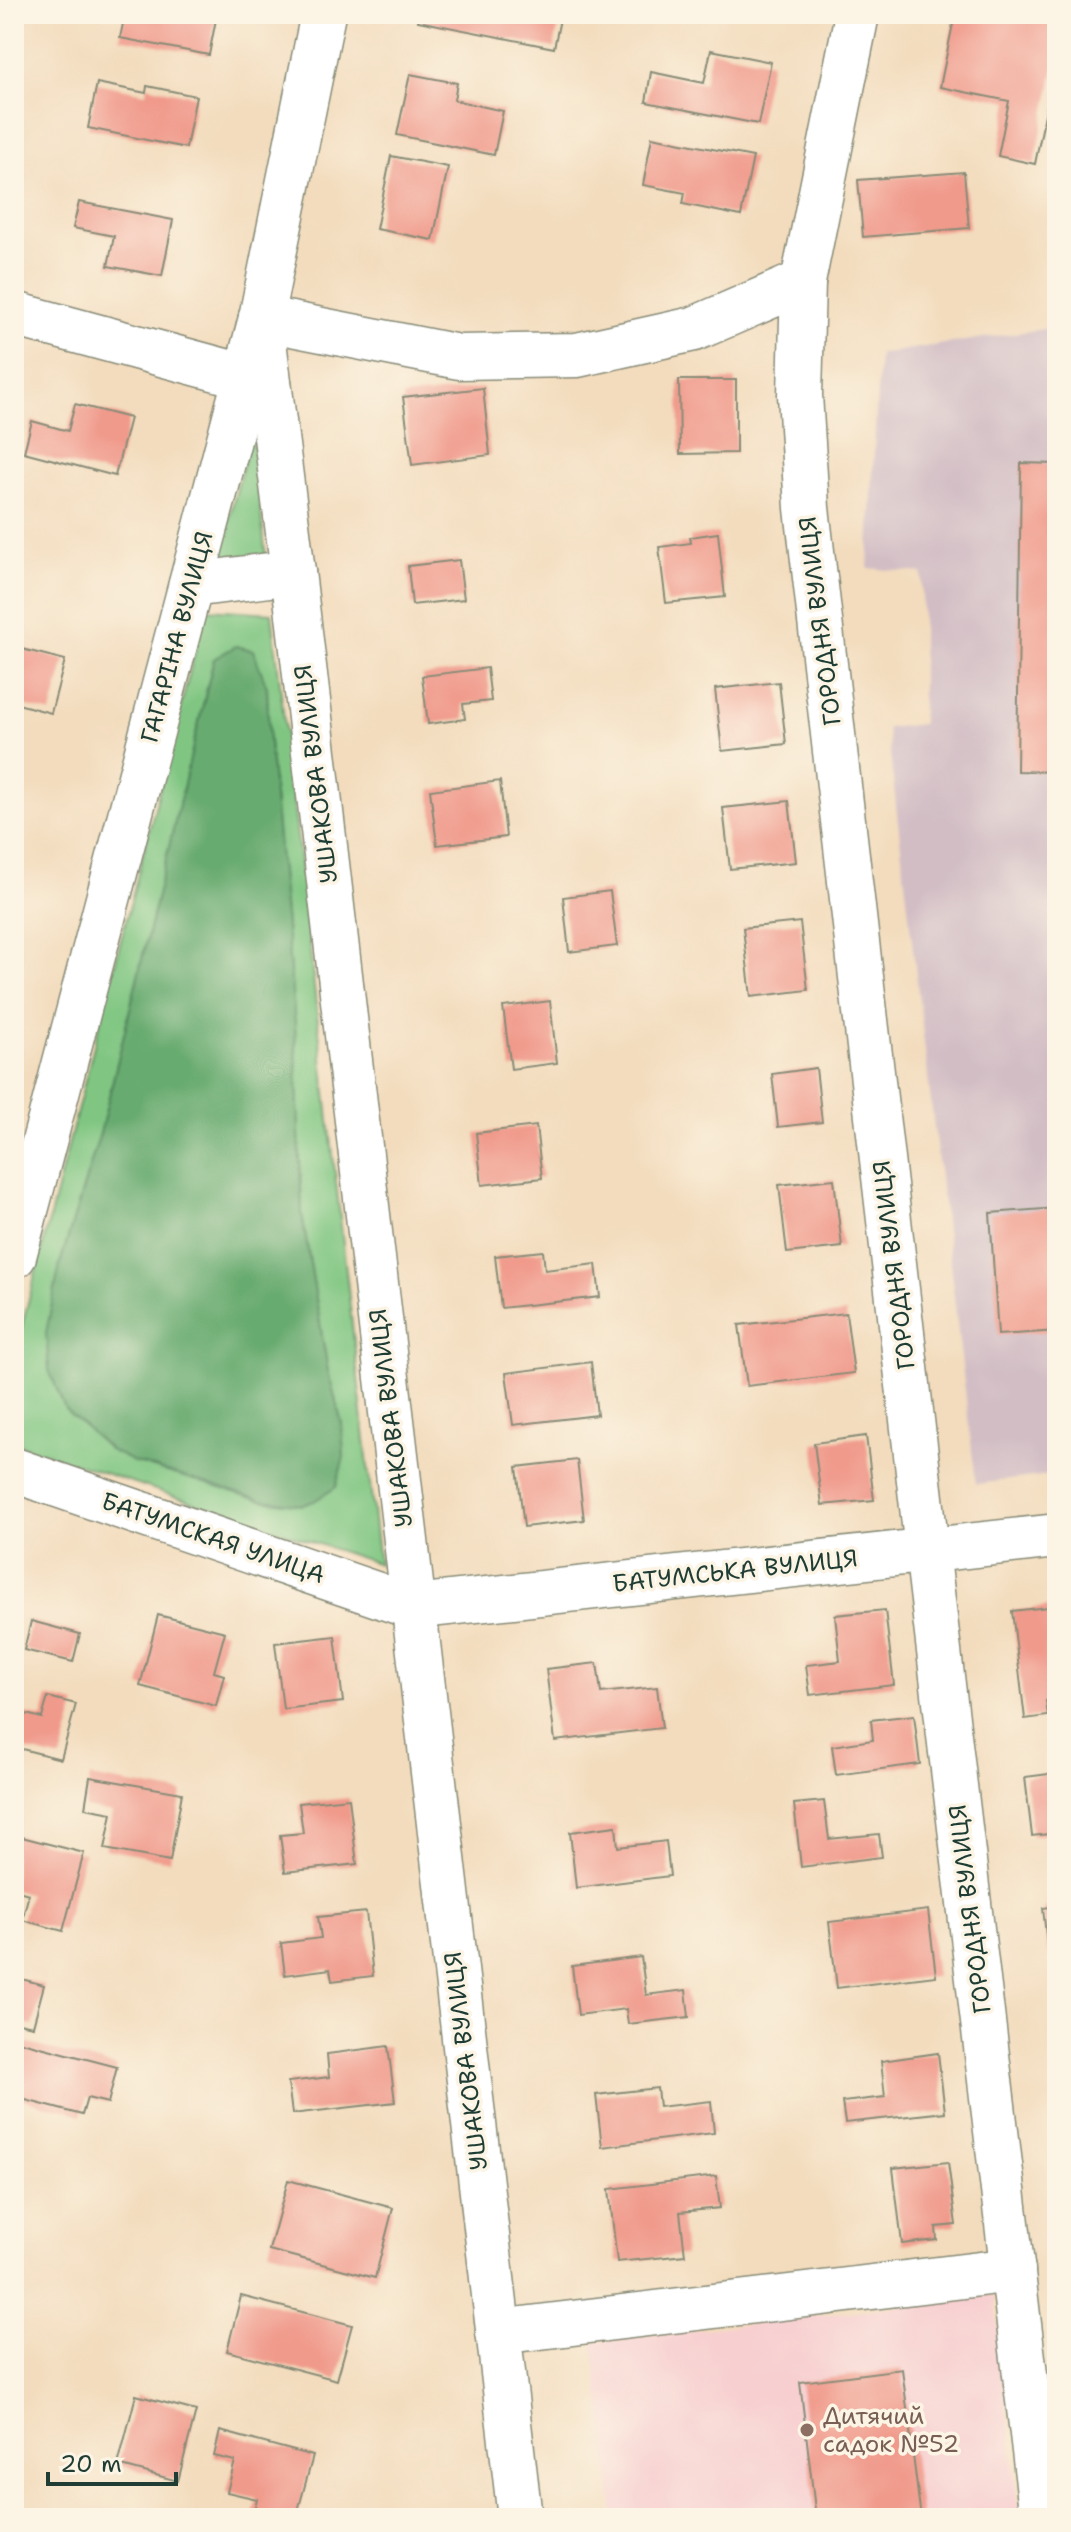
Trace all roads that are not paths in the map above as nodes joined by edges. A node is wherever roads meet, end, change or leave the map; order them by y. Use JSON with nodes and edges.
{"nodes":[{"id":1,"x":323,"y":14,"type":"edge"},
{"id":2,"x":857,"y":14,"type":"edge"},
{"id":3,"x":803,"y":282,"type":"junction"},
{"id":4,"x":14,"y":314,"type":"edge"},
{"id":5,"x":261,"y":318,"type":"junction"},
{"id":6,"x":257,"y":380,"type":"junction"},
{"id":7,"x":293,"y":572,"type":"junction"},
{"id":8,"x":191,"y":585,"type":"junction"},
{"id":9,"x":14,"y":1256,"type":"edge"},
{"id":10,"x":14,"y":1470,"type":"edge"},
{"id":11,"x":1057,"y":1536,"type":"edge"},
{"id":12,"x":927,"y":1550,"type":"junction"},
{"id":13,"x":413,"y":1607,"type":"junction"},
{"id":14,"x":1013,"y":2270,"type":"junction"},
{"id":15,"x":498,"y":2332,"type":"junction"},
{"id":16,"x":1047,"y":2509,"type":"edge"},
{"id":17,"x":520,"y":2518,"type":"edge"}],
"edges":[{"from":1,"to":5,"type":"street","name":"ГАГАРІНА ВУЛИЦЯ"},
{"from":2,"to":3,"type":"street","name":"ГОРОДНЯ ВУЛИЦЯ"},
{"from":3,"to":5,"type":"street"},
{"from":3,"to":12,"type":"street","name":"ГОРОДНЯ ВУЛИЦЯ"},
{"from":4,"to":6,"type":"street"},
{"from":5,"to":6,"type":"street","name":"ГАГАРІНА ВУЛИЦЯ"},
{"from":6,"to":7,"type":"street","name":"УШАКОВА ВУЛИЦЯ"},
{"from":6,"to":8,"type":"street","name":"ГАГАРІНА ВУЛИЦЯ"},
{"from":7,"to":8,"type":"street"},
{"from":7,"to":13,"type":"street","name":"УШАКОВА ВУЛИЦЯ"},
{"from":8,"to":9,"type":"street","name":"ГАГАРІНА ВУЛИЦЯ"},
{"from":10,"to":13,"type":"street","name":"БАТУМСКАЯ УЛИЦА"},
{"from":11,"to":12,"type":"street","name":"БАТУМСЬКА ВУЛИЦЯ"},
{"from":12,"to":13,"type":"street","name":"БАТУМСЬКА ВУЛИЦЯ"},
{"from":12,"to":14,"type":"street","name":"ГОРОДНЯ ВУЛИЦЯ"},
{"from":13,"to":15,"type":"street","name":"УШАКОВА ВУЛИЦЯ"},
{"from":14,"to":15,"type":"street"},
{"from":14,"to":16,"type":"street","name":"ГОРОДНЯ ВУЛИЦЯ"},
{"from":15,"to":17,"type":"street","name":"УШАКОВА ВУЛИЦЯ"}]}
